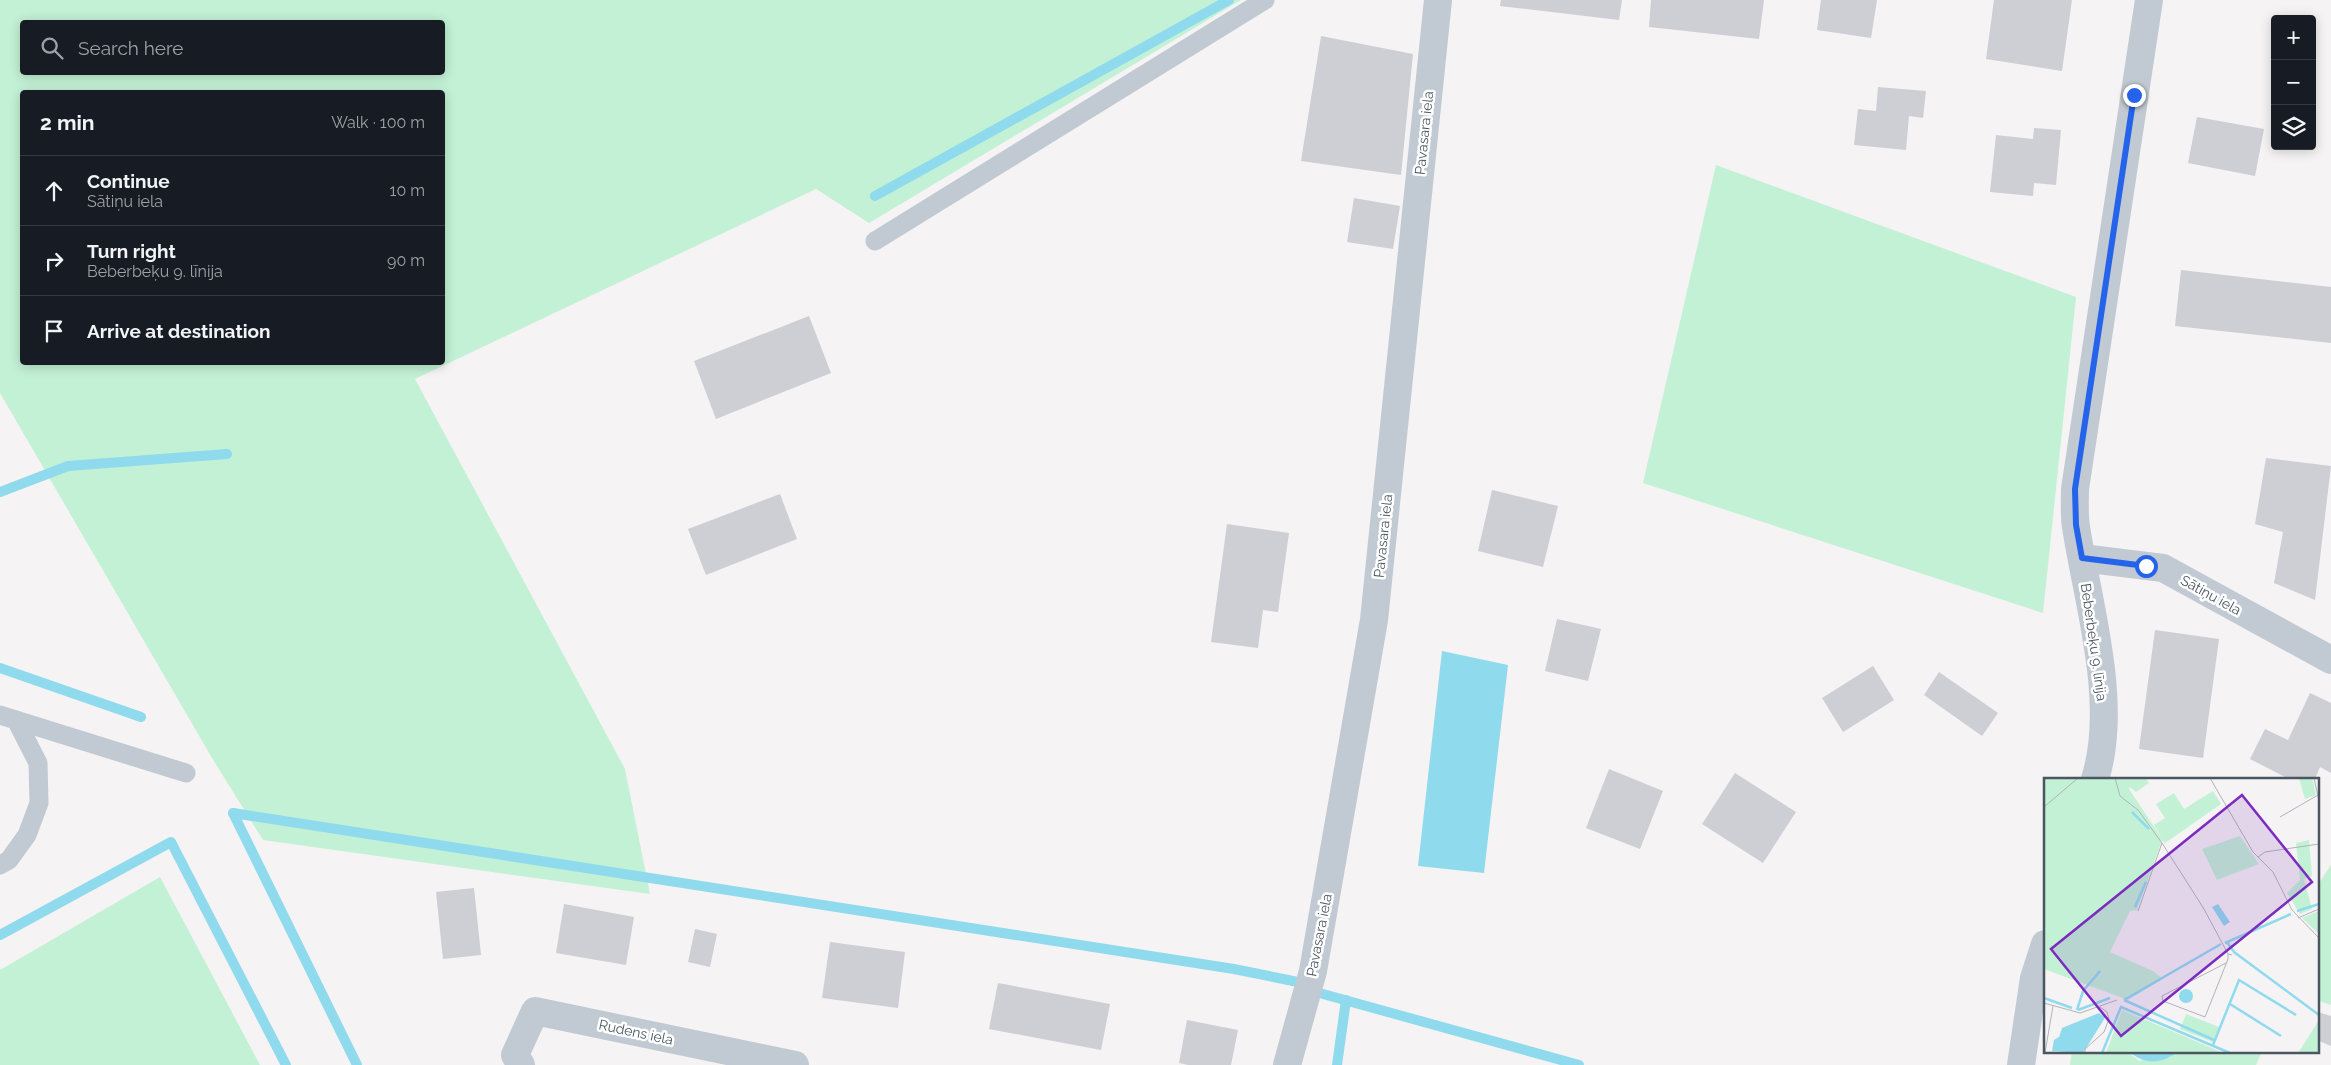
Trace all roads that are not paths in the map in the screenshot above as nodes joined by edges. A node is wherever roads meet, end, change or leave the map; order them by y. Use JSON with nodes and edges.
{"nodes":[{"id":1,"x":1265,"y":0,"type":"edge"},
{"id":2,"x":1438,"y":0,"type":"edge"},
{"id":3,"x":2149,"y":0,"type":"edge"},
{"id":4,"x":875,"y":241,"type":"dead end"},
{"id":5,"x":2082,"y":558,"type":"junction"},
{"id":6,"x":2331,"y":660,"type":"edge"},
{"id":7,"x":8,"y":718,"type":"edge"},
{"id":8,"x":186,"y":773,"type":"dead end"},
{"id":9,"x":2095,"y":778,"type":"edge"},
{"id":10,"x":0,"y":865,"type":"edge"},
{"id":11,"x":2044,"y":947,"type":"edge"},
{"id":12,"x":521,"y":1065,"type":"edge"},
{"id":13,"x":796,"y":1065,"type":"edge"},
{"id":14,"x":1287,"y":1065,"type":"edge"},
{"id":15,"x":2021,"y":1065,"type":"edge"}],
"edges":[{"from":1,"to":4,"type":"lane"},
{"from":2,"to":14,"type":"street","name":"Pavasara iela"},
{"from":3,"to":5,"type":"street","name":"Beberbeķu 9. līnija"},
{"from":5,"to":6,"type":"street","name":"Sātiņu iela"},
{"from":5,"to":9,"type":"street","name":"Beberbeķu 9. līnija"},
{"from":7,"to":8,"type":"lane"},
{"from":7,"to":10,"type":"lane"},
{"from":11,"to":15,"type":"street"},
{"from":12,"to":13,"type":"street","name":"Rudens iela"}]}
